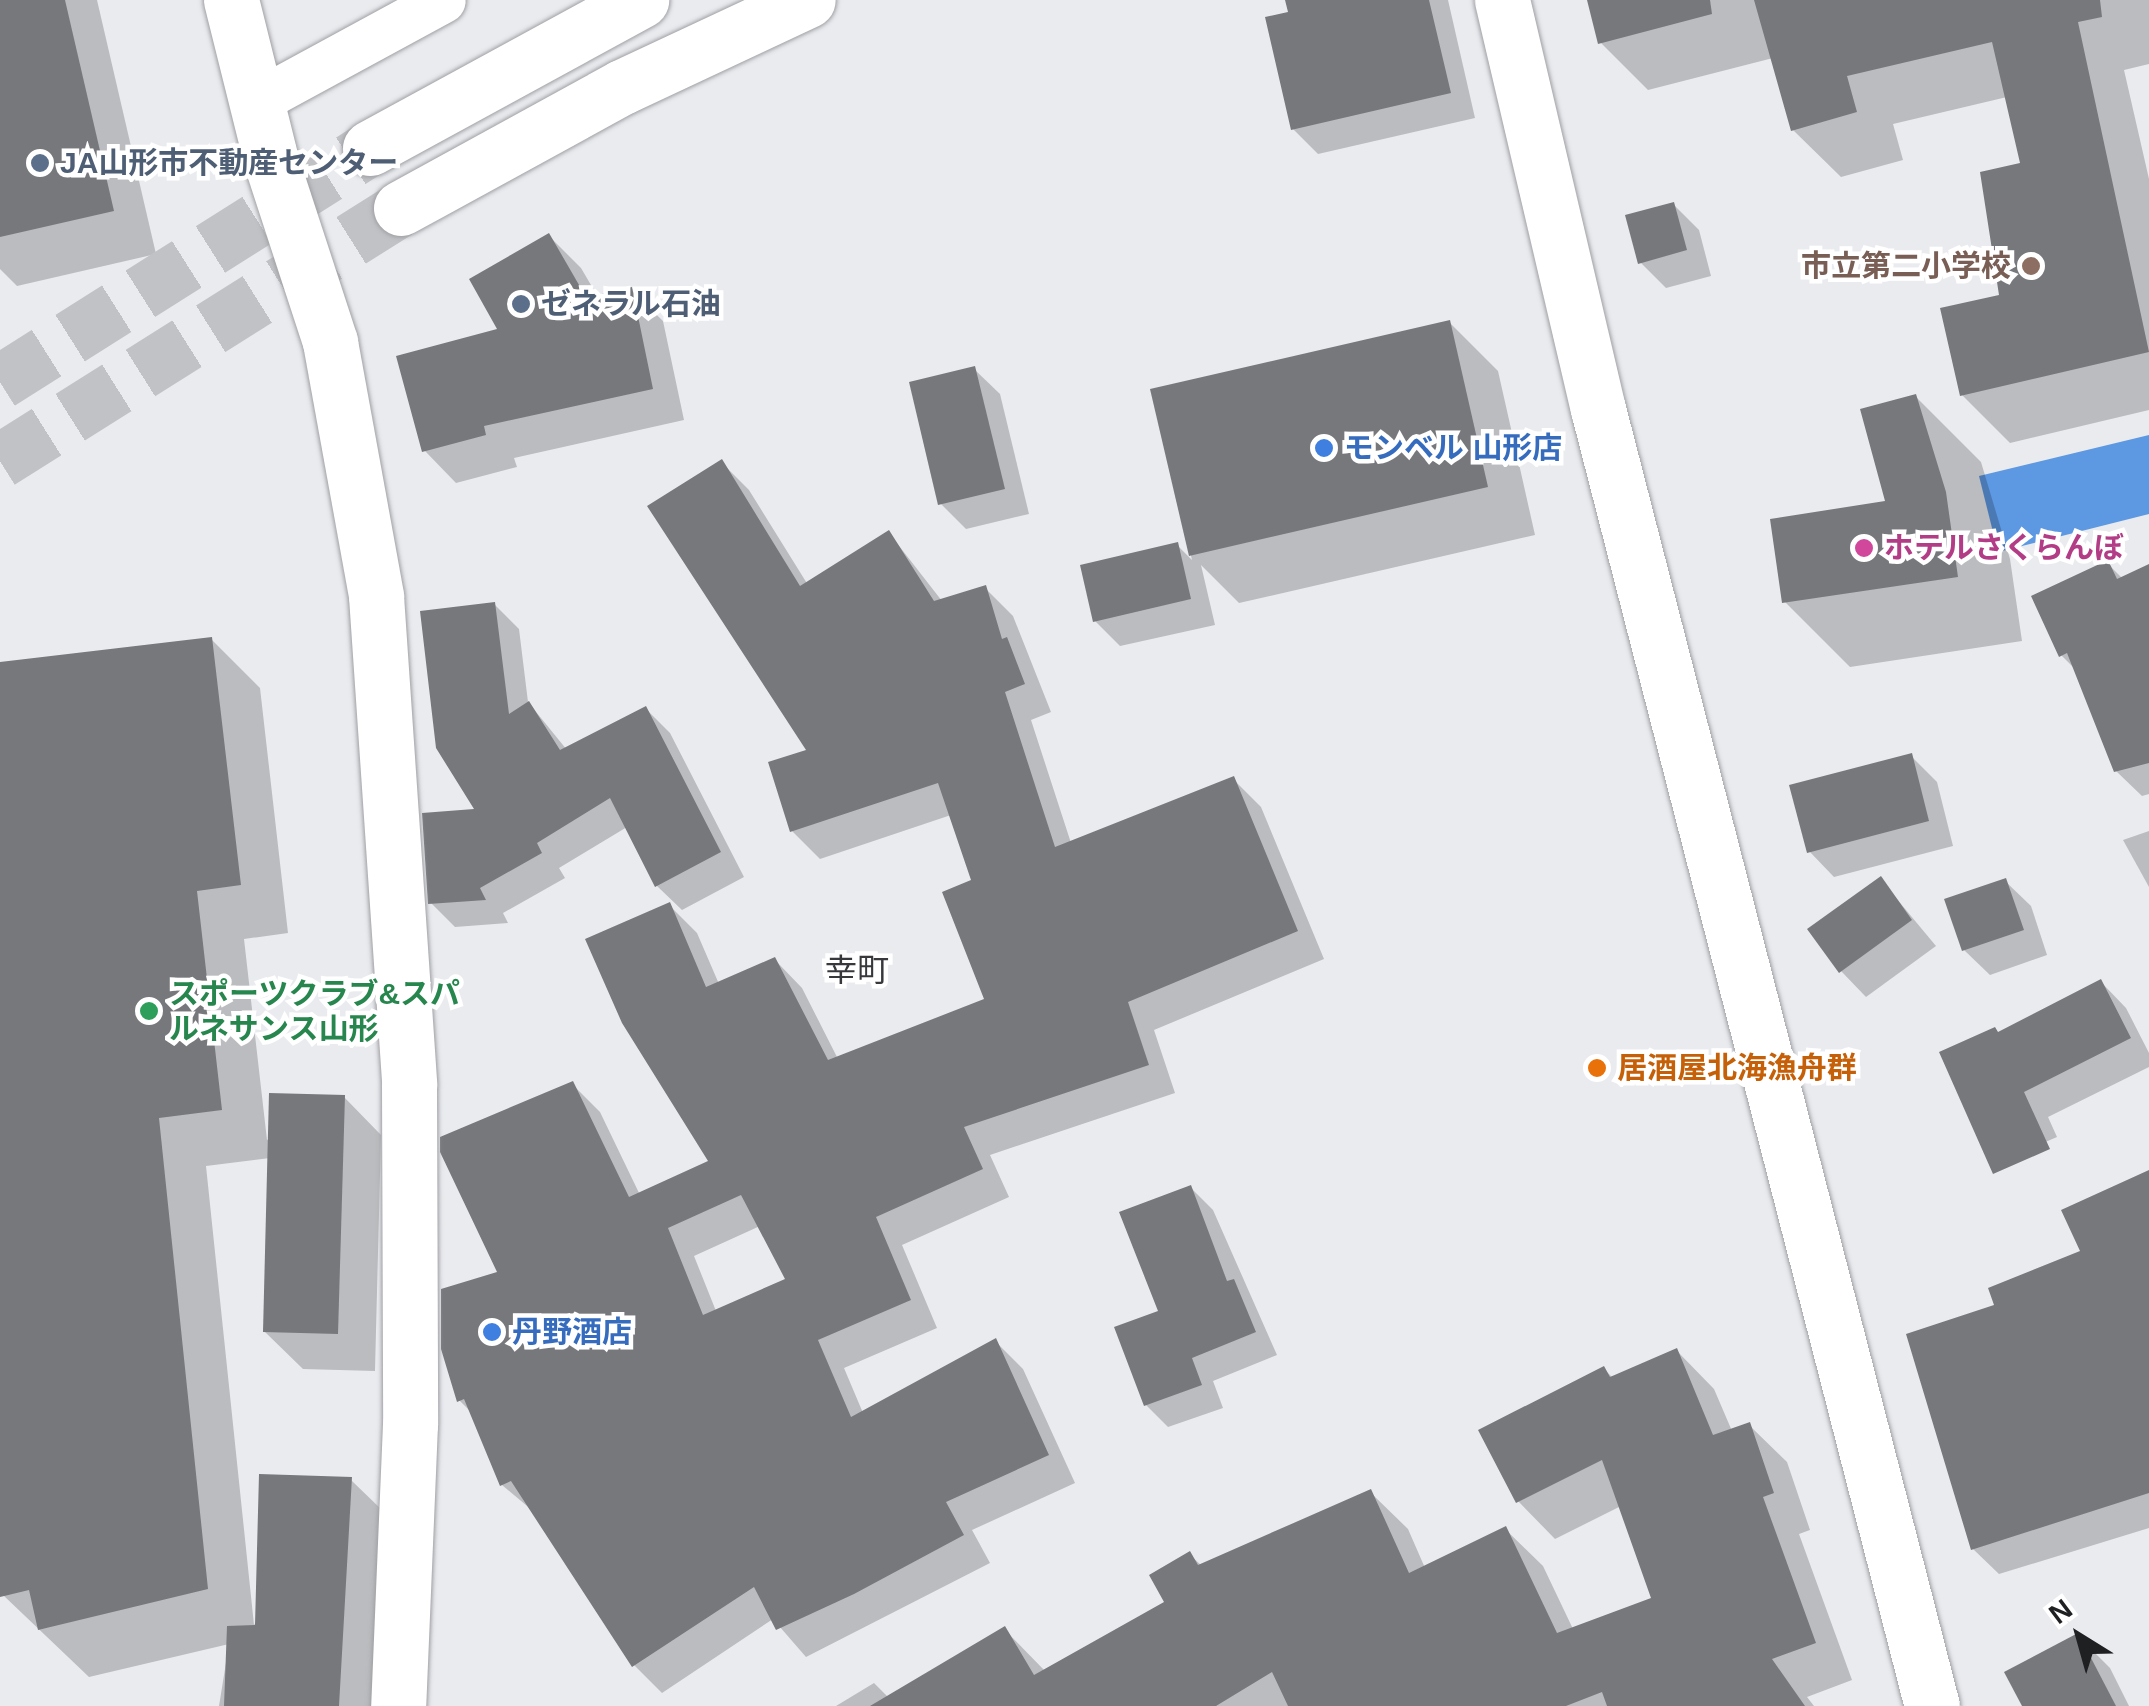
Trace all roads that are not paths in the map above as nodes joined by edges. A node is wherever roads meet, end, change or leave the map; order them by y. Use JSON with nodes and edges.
{"nodes":[{"id":1,"x":231,"y":0,"type":"edge"},
{"id":2,"x":443,"y":0,"type":"edge"},
{"id":3,"x":641,"y":0,"type":"edge"},
{"id":4,"x":808,"y":0,"type":"edge"},
{"id":5,"x":1502,"y":0,"type":"edge"},
{"id":6,"x":258,"y":100,"type":"junction"},
{"id":7,"x":370,"y":148,"type":"tunnel mouth"},
{"id":8,"x":400,"y":208,"type":"tunnel mouth"},
{"id":9,"x":398,"y":1706,"type":"edge"},
{"id":10,"x":1932,"y":1706,"type":"edge"}],
"edges":[{"from":1,"to":6,"type":"street"},
{"from":2,"to":6,"type":"street"},
{"from":3,"to":7,"type":"street"},
{"from":4,"to":8,"type":"street"},
{"from":5,"to":10,"type":"street"},
{"from":6,"to":9,"type":"street"}]}
